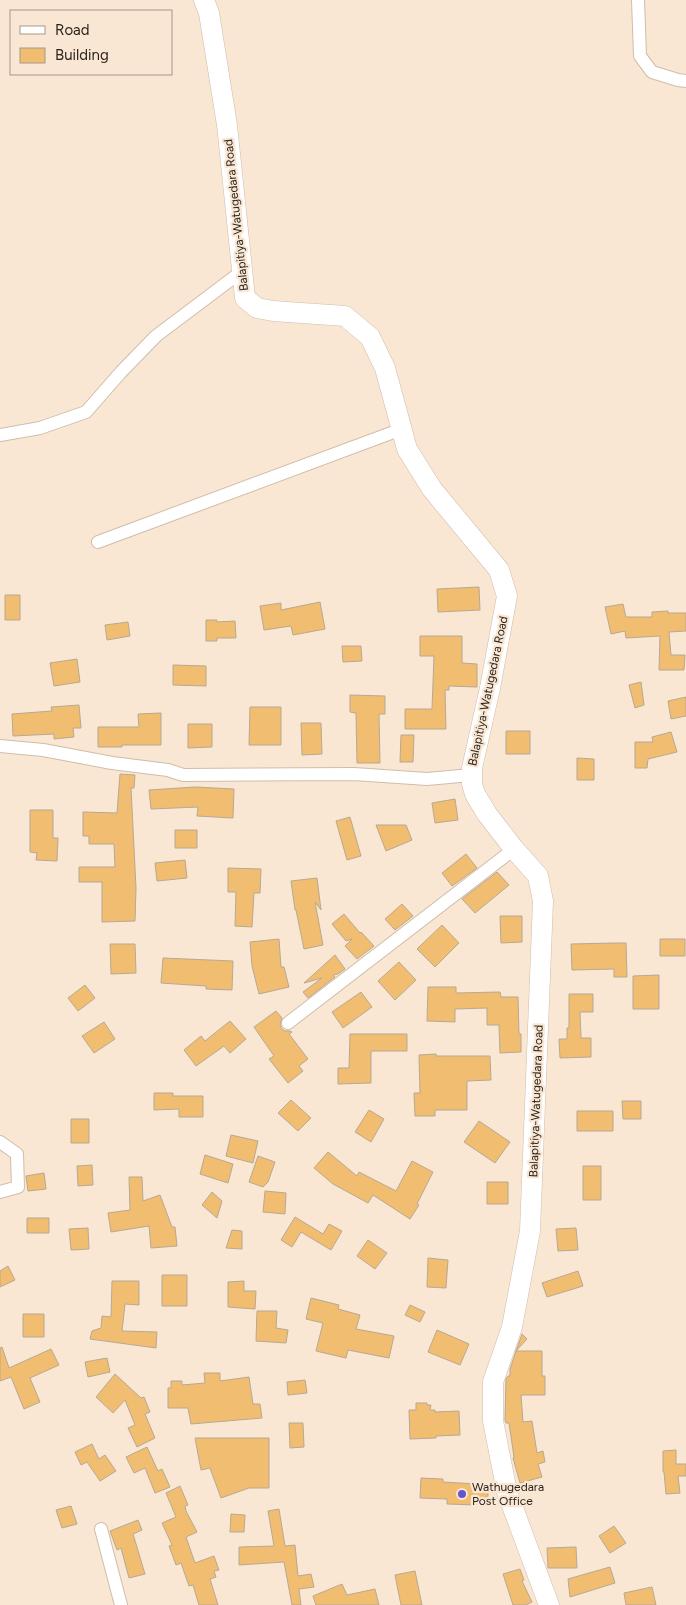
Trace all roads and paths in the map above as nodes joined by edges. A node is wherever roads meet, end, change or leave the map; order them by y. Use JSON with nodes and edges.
{"nodes":[{"id":1,"x":204,"y":0,"type":"edge"},
{"id":2,"x":638,"y":0,"type":"edge"},
{"id":3,"x":686,"y":81,"type":"edge"},
{"id":4,"x":241,"y":272,"type":"junction"},
{"id":5,"x":402,"y":429,"type":"junction"},
{"id":6,"x":0,"y":435,"type":"edge"},
{"id":7,"x":98,"y":542,"type":"dead end"},
{"id":8,"x":0,"y":746,"type":"edge"},
{"id":9,"x":471,"y":775,"type":"junction"},
{"id":10,"x":514,"y":849,"type":"junction"},
{"id":11,"x":288,"y":1023,"type":"dead end"},
{"id":12,"x":0,"y":1142,"type":"edge"},
{"id":13,"x":0,"y":1192,"type":"edge"},
{"id":14,"x":102,"y":1529,"type":"dead end"},
{"id":15,"x":121,"y":1605,"type":"edge"},
{"id":16,"x":549,"y":1605,"type":"edge"}],
"edges":[{"from":1,"to":4,"type":"main road","name":"Balapitiya-Watugedara Road"},
{"from":2,"to":3,"type":"street"},
{"from":4,"to":5,"type":"main road","name":"Balapitiya-Watugedara Road"},
{"from":4,"to":6,"type":"street"},
{"from":5,"to":7,"type":"street"},
{"from":5,"to":9,"type":"main road","name":"Balapitiya-Watugedara Road"},
{"from":8,"to":9,"type":"street"},
{"from":9,"to":10,"type":"main road","name":"Balapitiya-Watugedara Road"},
{"from":10,"to":11,"type":"street"},
{"from":10,"to":16,"type":"main road","name":"Balapitiya-Watugedara Road"},
{"from":12,"to":13,"type":"street"},
{"from":14,"to":15,"type":"street"}]}
